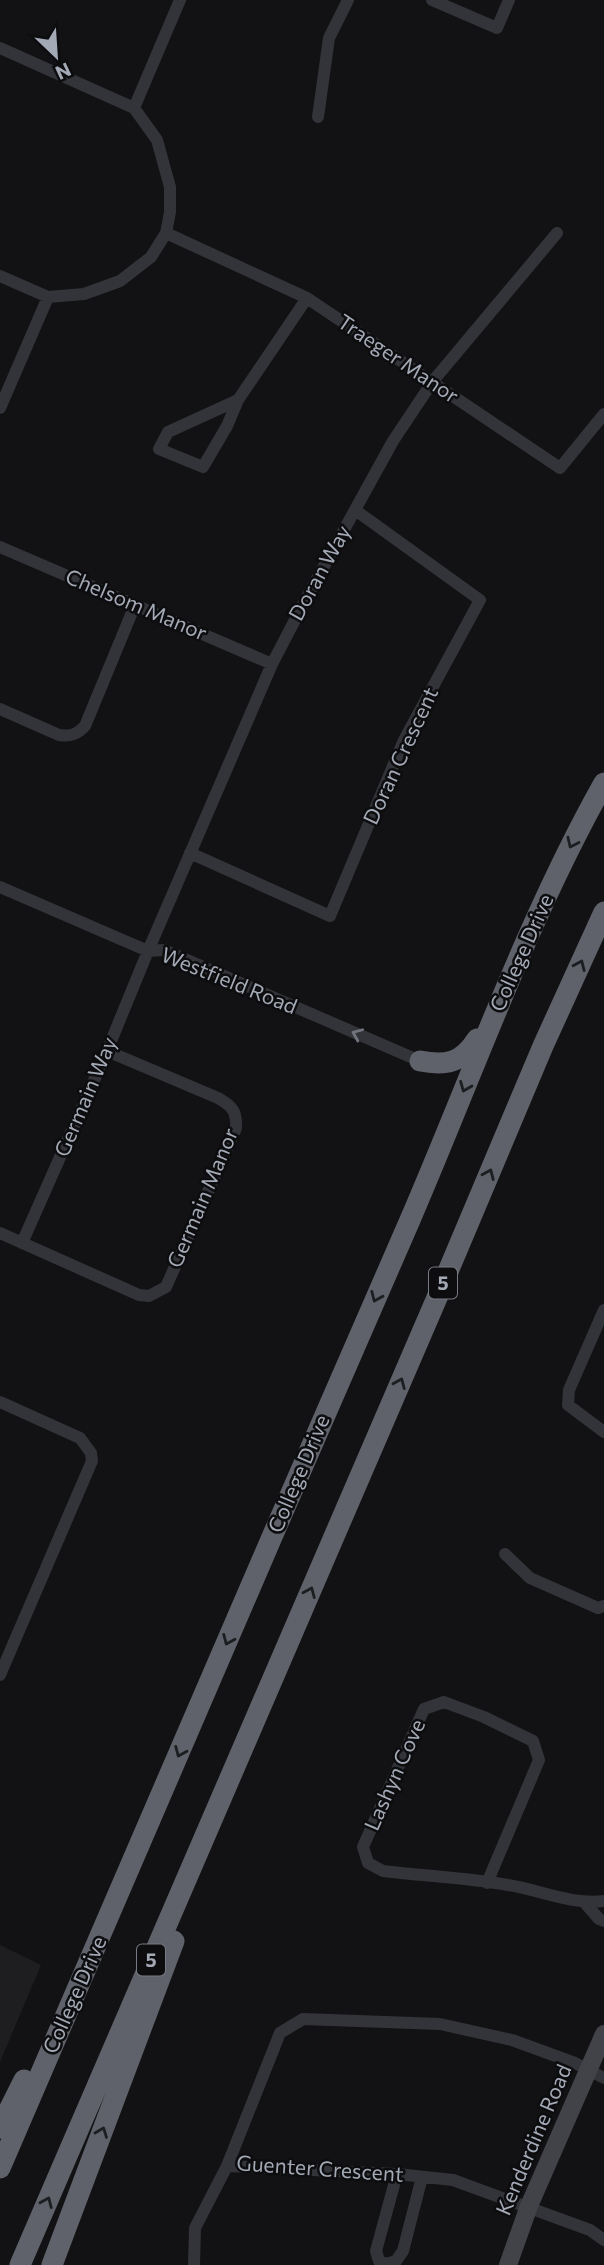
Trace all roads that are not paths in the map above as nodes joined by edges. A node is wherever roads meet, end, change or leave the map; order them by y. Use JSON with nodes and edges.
{"nodes":[{"id":1,"x":180,"y":0,"type":"edge"},
{"id":2,"x":348,"y":0,"type":"edge"},
{"id":3,"x":432,"y":0,"type":"edge"},
{"id":4,"x":509,"y":0,"type":"edge"},
{"id":5,"x":0,"y":48,"type":"edge"},
{"id":6,"x":134,"y":108,"type":"junction"},
{"id":7,"x":318,"y":117,"type":"dead end"},
{"id":8,"x":166,"y":233,"type":"junction"},
{"id":9,"x":557,"y":233,"type":"dead end"},
{"id":10,"x":0,"y":276,"type":"edge"},
{"id":11,"x":48,"y":297,"type":"junction"},
{"id":12,"x":307,"y":298,"type":"junction"},
{"id":13,"x":433,"y":381,"type":"junction"},
{"id":14,"x":238,"y":400,"type":"junction"},
{"id":15,"x":0,"y":408,"type":"edge"},
{"id":16,"x":604,"y":414,"type":"edge"},
{"id":17,"x":355,"y":510,"type":"junction"},
{"id":18,"x":0,"y":547,"type":"edge"},
{"id":19,"x":135,"y":605,"type":"junction"},
{"id":20,"x":272,"y":664,"type":"junction"},
{"id":21,"x":0,"y":709,"type":"edge"},
{"id":22,"x":604,"y":783,"type":"edge"},
{"id":23,"x":190,"y":853,"type":"junction"},
{"id":24,"x":0,"y":887,"type":"edge"},
{"id":25,"x":604,"y":912,"type":"edge"},
{"id":26,"x":148,"y":951,"type":"junction"},
{"id":27,"x":500,"y":1001,"type":"junction"},
{"id":28,"x":107,"y":1051,"type":"junction"},
{"id":29,"x":420,"y":1061,"type":"joint"},
{"id":30,"x":0,"y":1233,"type":"edge"},
{"id":31,"x":22,"y":1242,"type":"junction"},
{"id":32,"x":604,"y":1310,"type":"edge"},
{"id":33,"x":0,"y":1402,"type":"edge"},
{"id":34,"x":604,"y":1432,"type":"edge"},
{"id":35,"x":505,"y":1554,"type":"dead end"},
{"id":36,"x":604,"y":1606,"type":"edge"},
{"id":37,"x":283,"y":1654,"type":"junction"},
{"id":38,"x":0,"y":1675,"type":"edge"},
{"id":39,"x":125,"y":1882,"type":"junction"},
{"id":40,"x":487,"y":1883,"type":"junction"},
{"id":41,"x":604,"y":1901,"type":"edge"},
{"id":42,"x":585,"y":1903,"type":"junction"},
{"id":43,"x":604,"y":1921,"type":"edge"},
{"id":44,"x":604,"y":2034,"type":"edge"},
{"id":45,"x":596,"y":2074,"type":"edge"},
{"id":46,"x":0,"y":2127,"type":"edge"},
{"id":47,"x":227,"y":2166,"type":"junction"},
{"id":48,"x":0,"y":2168,"type":"edge"},
{"id":49,"x":397,"y":2174,"type":"junction"},
{"id":50,"x":422,"y":2177,"type":"junction"},
{"id":51,"x":529,"y":2206,"type":"junction"},
{"id":52,"x":604,"y":2240,"type":"edge"},
{"id":53,"x":20,"y":2265,"type":"edge"},
{"id":54,"x":52,"y":2265,"type":"edge"},
{"id":55,"x":194,"y":2265,"type":"edge"},
{"id":56,"x":508,"y":2265,"type":"edge"}],
"edges":[{"from":1,"to":6,"type":"street"},
{"from":2,"to":7,"type":"street"},
{"from":3,"to":4,"type":"street"},
{"from":5,"to":6,"type":"street"},
{"from":6,"to":8,"type":"street"},
{"from":8,"to":11,"type":"street"},
{"from":8,"to":12,"type":"street","name":"Traeger Manor"},
{"from":9,"to":13,"type":"street","name":"Doran Way"},
{"from":10,"to":11,"type":"street"},
{"from":11,"to":15,"type":"street"},
{"from":12,"to":13,"type":"street","name":"Traeger Manor"},
{"from":12,"to":14,"type":"street"},
{"from":13,"to":16,"type":"street","name":"Traeger Manor"},
{"from":13,"to":17,"type":"street","name":"Doran Way"},
{"from":14,"to":14,"type":"street"},
{"from":17,"to":20,"type":"street","name":"Doran Way"},
{"from":17,"to":23,"type":"street","name":"Doran Crescent"},
{"from":18,"to":19,"type":"street","name":"Chelsom Manor"},
{"from":19,"to":20,"type":"street","name":"Chelsom Manor"},
{"from":19,"to":21,"type":"street"},
{"from":20,"to":23,"type":"street","name":"Doran Way"},
{"from":22,"to":27,"type":"highway","name":"College Drive","one_way":true},
{"from":23,"to":26,"type":"street","name":"Doran Way"},
{"from":24,"to":26,"type":"street","name":"Westfield Road"},
{"from":37,"to":25,"type":"highway","number":"5","one_way":true},
{"from":26,"to":28,"type":"street","name":"Germain Way"},
{"from":29,"to":26,"type":"street","name":"Westfield Road","one_way":true},
{"from":27,"to":29,"type":"highway"},
{"from":27,"to":39,"type":"highway","name":"College Drive","one_way":true},
{"from":28,"to":31,"type":"street","name":"Germain Way"},
{"from":28,"to":31,"type":"street","name":"Germain Manor"},
{"from":30,"to":31,"type":"street","name":"Germain Manor"},
{"from":32,"to":34,"type":"street"},
{"from":33,"to":38,"type":"street"},
{"from":35,"to":36,"type":"street"},
{"from":53,"to":37,"type":"highway","number":"5","one_way":true},
{"from":54,"to":37,"type":"highway","one_way":true},
{"from":39,"to":46,"type":"highway"},
{"from":39,"to":48,"type":"highway","name":"College Drive"},
{"from":40,"to":40,"type":"street","name":"Lashyn Cove"},
{"from":40,"to":42,"type":"street","name":"Lashyn Cove"},
{"from":41,"to":42,"type":"street","name":"Lashyn Cove"},
{"from":42,"to":43,"type":"street","name":"Lashyn Cove"},
{"from":44,"to":45,"type":"street","name":"Kenderdine Road"},
{"from":45,"to":47,"type":"street","name":"Guenter Crescent"},
{"from":45,"to":51,"type":"street","name":"Kenderdine Road"},
{"from":47,"to":49,"type":"street","name":"Guenter Crescent"},
{"from":47,"to":55,"type":"street"},
{"from":49,"to":50,"type":"street","name":"Guenter Crescent"},
{"from":49,"to":50,"type":"street"},
{"from":50,"to":51,"type":"street","name":"Guenter Crescent"},
{"from":51,"to":52,"type":"street","name":"Guenter Crescent"},
{"from":51,"to":56,"type":"street","name":"Kenderdine Road"}]}
